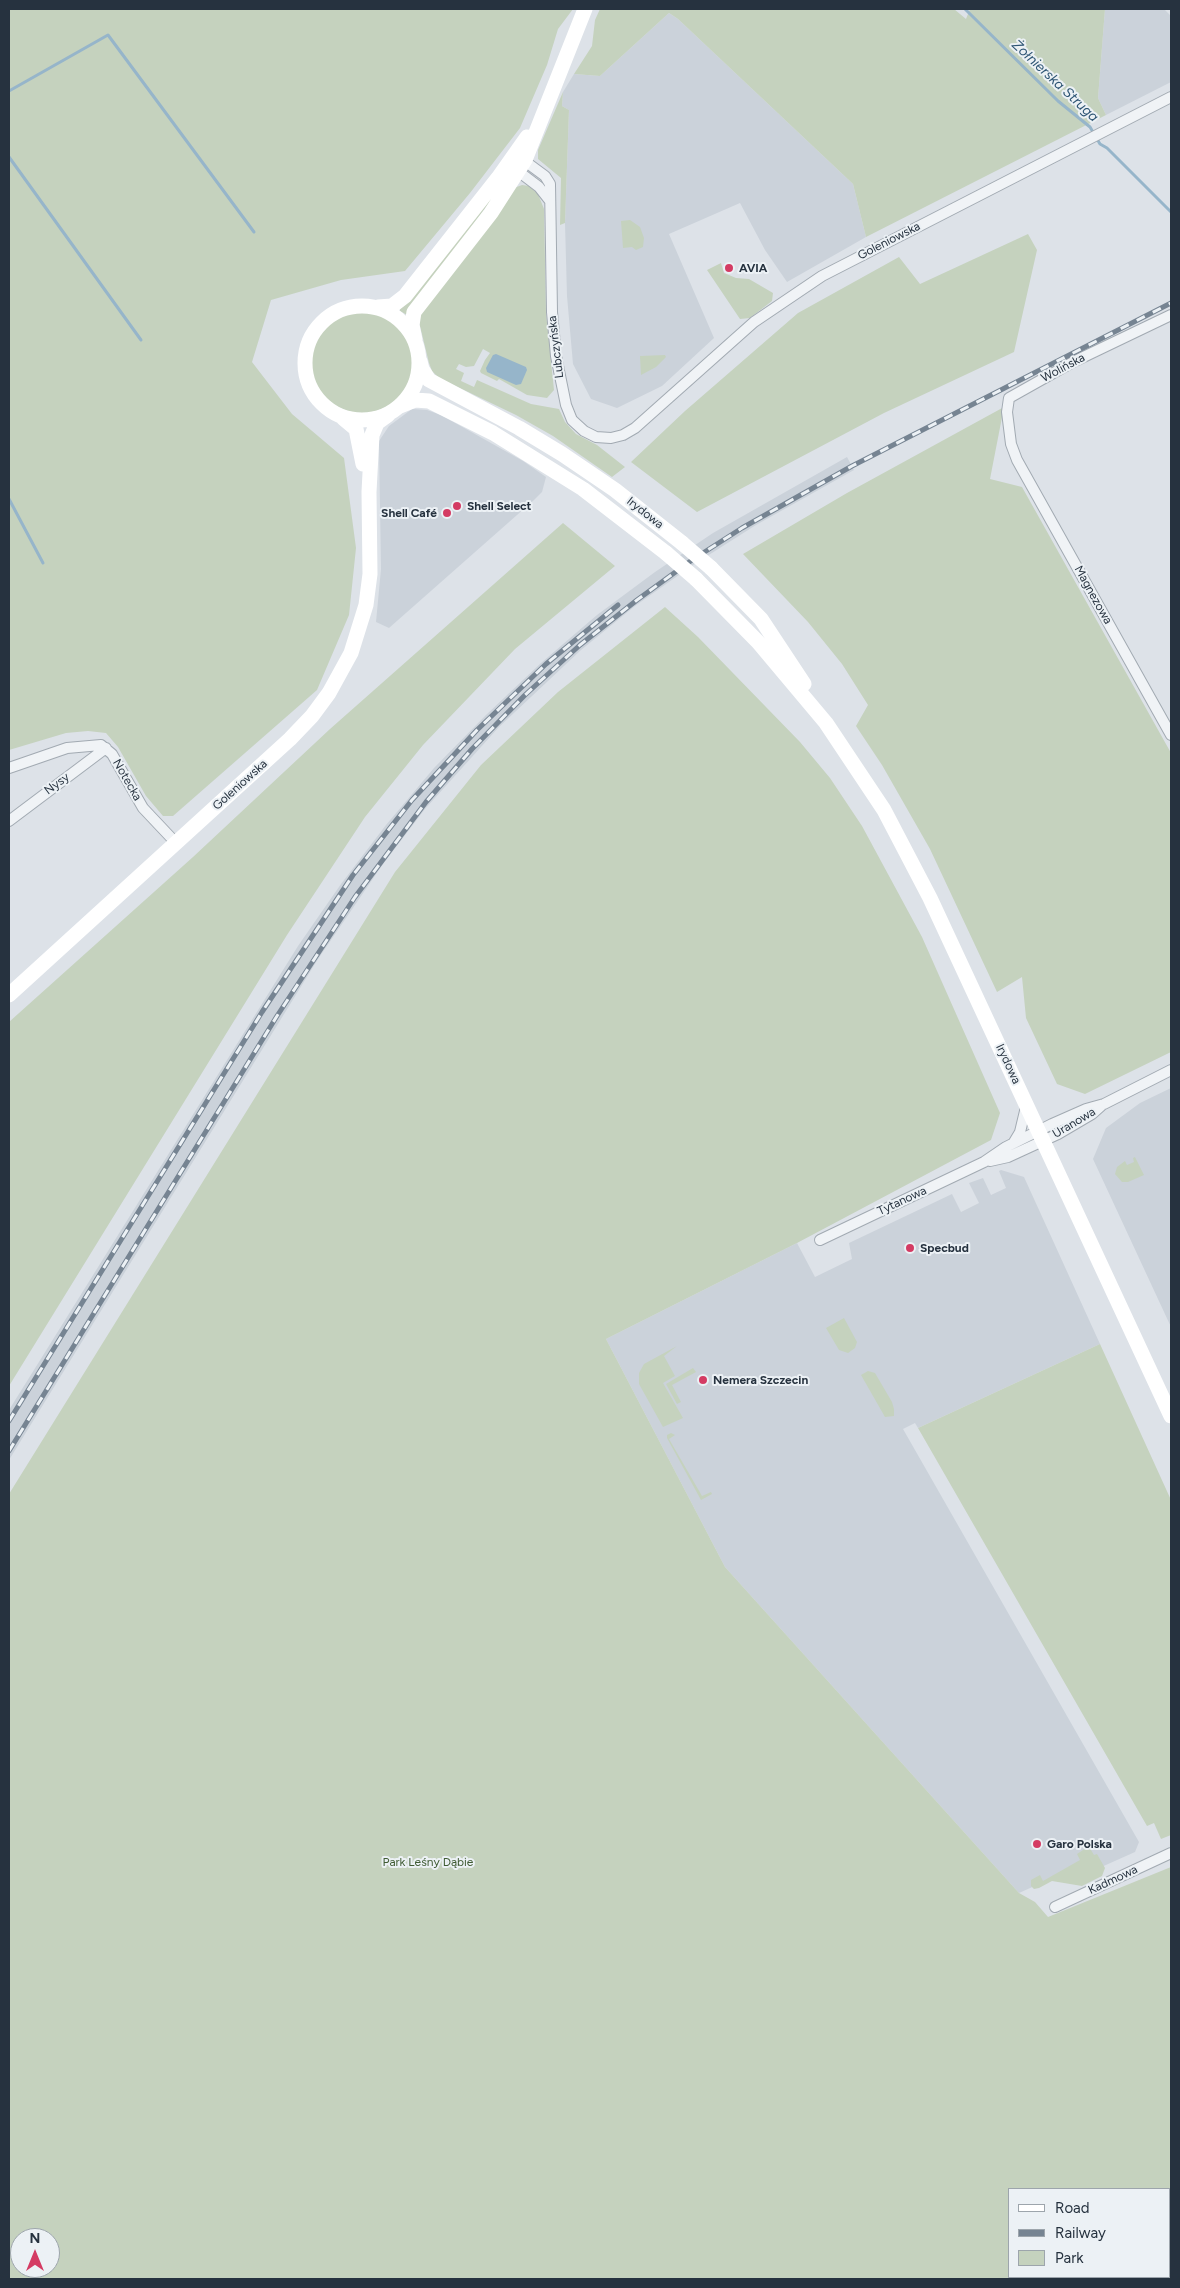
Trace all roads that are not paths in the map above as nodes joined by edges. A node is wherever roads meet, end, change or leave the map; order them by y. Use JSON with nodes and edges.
{"nodes":[{"id":1,"x":585,"y":9,"type":"edge"},
{"id":2,"x":1171,"y":97,"type":"edge"},
{"id":3,"x":518,"y":165,"type":"junction"},
{"id":4,"x":373,"y":307,"type":"junction"},
{"id":5,"x":1171,"y":315,"type":"edge"},
{"id":6,"x":414,"y":340,"type":"junction"},
{"id":7,"x":419,"y":357,"type":"junction"},
{"id":8,"x":393,"y":411,"type":"junction"},
{"id":9,"x":343,"y":418,"type":"junction"},
{"id":10,"x":635,"y":428,"type":"joint"},
{"id":11,"x":1015,"y":455,"type":"joint"},
{"id":12,"x":370,"y":517,"type":"junction"},
{"id":13,"x":826,"y":723,"type":"junction"},
{"id":14,"x":1171,"y":735,"type":"edge"},
{"id":15,"x":106,"y":748,"type":"junction"},
{"id":16,"x":9,"y":768,"type":"edge"},
{"id":17,"x":9,"y":821,"type":"edge"},
{"id":18,"x":176,"y":843,"type":"junction"},
{"id":19,"x":9,"y":995,"type":"edge"},
{"id":20,"x":1171,"y":1070,"type":"edge"},
{"id":21,"x":1026,"y":1103,"type":"junction"},
{"id":22,"x":1041,"y":1136,"type":"junction"},
{"id":23,"x":1009,"y":1145,"type":"junction"},
{"id":24,"x":984,"y":1162,"type":"junction"},
{"id":25,"x":820,"y":1240,"type":"dead end"},
{"id":26,"x":1171,"y":1416,"type":"edge"},
{"id":27,"x":1171,"y":1853,"type":"edge"},
{"id":28,"x":1054,"y":1907,"type":"dead end"}],
"edges":[{"from":1,"to":3,"type":"street"},
{"from":2,"to":10,"type":"street","name":"Goleniowska"},
{"from":3,"to":4,"type":"street"},
{"from":3,"to":6,"type":"street"},
{"from":3,"to":10,"type":"street","name":"Lubczyńska"},
{"from":4,"to":6,"type":"street"},
{"from":4,"to":9,"type":"street"},
{"from":5,"to":11,"type":"street","name":"Wolińska"},
{"from":6,"to":7,"type":"street"},
{"from":7,"to":8,"type":"street"},
{"from":7,"to":13,"type":"street","name":"Irydowa","bridge":true},
{"from":8,"to":9,"type":"street"},
{"from":8,"to":12,"type":"street","name":"Goleniowska"},
{"from":8,"to":13,"type":"street","name":"Irydowa","bridge":true},
{"from":9,"to":12,"type":"street","name":"Goleniowska"},
{"from":11,"to":14,"type":"street","name":"Magnezowa"},
{"from":12,"to":18,"type":"street","name":"Goleniowska"},
{"from":13,"to":21,"type":"street","name":"Irydowa"},
{"from":15,"to":16,"type":"street","name":"Notecka"},
{"from":15,"to":17,"type":"street","name":"Nysy"},
{"from":15,"to":18,"type":"street","name":"Notecka"},
{"from":18,"to":19,"type":"street","name":"Goleniowska"},
{"from":20,"to":22,"type":"street","name":"Uranowa"},
{"from":21,"to":22,"type":"street","name":"Irydowa"},
{"from":21,"to":23,"type":"street","name":"Tytanowa"},
{"from":22,"to":23,"type":"street","name":"Tytanowa"},
{"from":22,"to":24,"type":"street","name":"Tytanowa"},
{"from":22,"to":26,"type":"street","name":"Irydowa"},
{"from":23,"to":24,"type":"street","name":"Tytanowa"},
{"from":24,"to":25,"type":"street","name":"Tytanowa"},
{"from":27,"to":28,"type":"street","name":"Kadmowa"}]}
